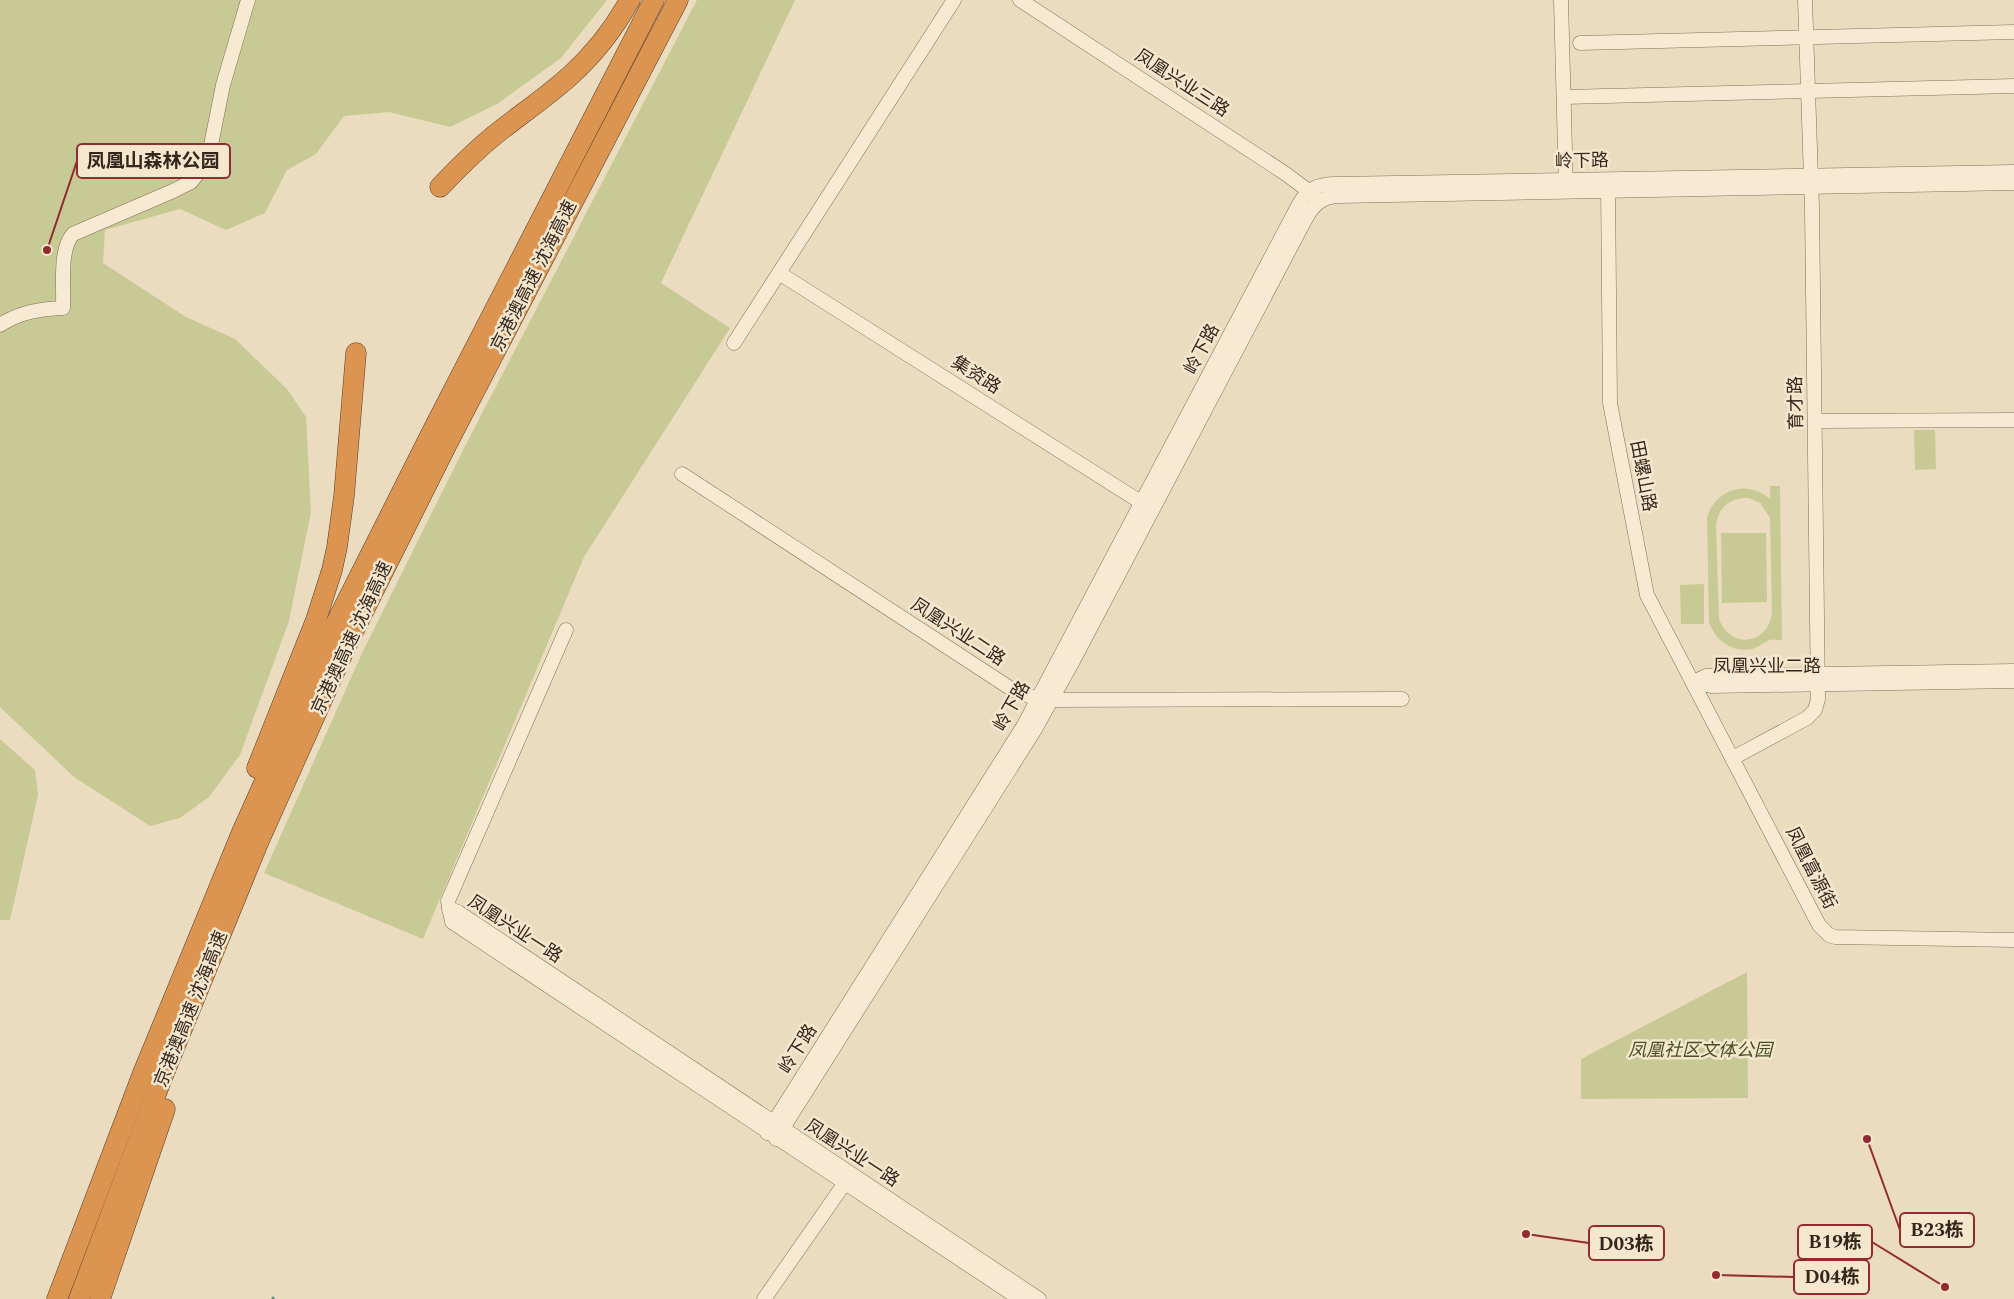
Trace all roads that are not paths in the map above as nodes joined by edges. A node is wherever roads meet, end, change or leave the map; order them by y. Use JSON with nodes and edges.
{"nodes":[{"id":1,"x":248,"y":0,"type":"edge"},
{"id":2,"x":630,"y":0,"type":"edge"},
{"id":3,"x":654,"y":0,"type":"edge"},
{"id":4,"x":678,"y":0,"type":"edge"},
{"id":5,"x":954,"y":0,"type":"edge"},
{"id":6,"x":1020,"y":0,"type":"edge"},
{"id":7,"x":1561,"y":0,"type":"edge"},
{"id":8,"x":1805,"y":0,"type":"edge"},
{"id":9,"x":2014,"y":32,"type":"edge"},
{"id":10,"x":1806,"y":37,"type":"junction"},
{"id":11,"x":1580,"y":43,"type":"dead end"},
{"id":12,"x":2014,"y":86,"type":"edge"},
{"id":13,"x":1808,"y":92,"type":"junction"},
{"id":14,"x":1564,"y":97,"type":"junction"},
{"id":15,"x":2013,"y":178,"type":"edge"},
{"id":16,"x":1811,"y":182,"type":"junction"},
{"id":17,"x":1608,"y":185,"type":"junction"},
{"id":18,"x":1566,"y":186,"type":"junction"},
{"id":19,"x":440,"y":187,"type":"dead end"},
{"id":20,"x":1309,"y":190,"type":"junction"},
{"id":21,"x":1321,"y":200,"type":"junction"},
{"id":22,"x":779,"y":273,"type":"junction"},
{"id":23,"x":0,"y":325,"type":"edge"},
{"id":24,"x":734,"y":343,"type":"dead end"},
{"id":25,"x":356,"y":354,"type":"dead end"},
{"id":26,"x":2014,"y":420,"type":"edge"},
{"id":27,"x":1815,"y":421,"type":"junction"},
{"id":28,"x":682,"y":474,"type":"dead end"},
{"id":29,"x":1147,"y":506,"type":"junction"},
{"id":30,"x":566,"y":630,"type":"dead end"},
{"id":31,"x":2014,"y":671,"type":"edge"},
{"id":32,"x":1819,"y":679,"type":"junction"},
{"id":33,"x":2014,"y":681,"type":"edge"},
{"id":34,"x":1693,"y":682,"type":"junction"},
{"id":35,"x":1045,"y":699,"type":"junction"},
{"id":36,"x":1402,"y":699,"type":"dead end"},
{"id":37,"x":1733,"y":758,"type":"junction"},
{"id":38,"x":258,"y":843,"type":"junction"},
{"id":39,"x":202,"y":928,"type":"junction"},
{"id":40,"x":2014,"y":940,"type":"edge"},
{"id":41,"x":775,"y":1131,"type":"junction"},
{"id":42,"x":847,"y":1179,"type":"junction"},
{"id":43,"x":57,"y":1299,"type":"edge"},
{"id":44,"x":79,"y":1299,"type":"edge"},
{"id":45,"x":100,"y":1299,"type":"edge"},
{"id":46,"x":764,"y":1299,"type":"edge"},
{"id":47,"x":1020,"y":1299,"type":"edge"},
{"id":48,"x":1039,"y":1299,"type":"edge"}],
"edges":[{"from":1,"to":23,"type":"street"},
{"from":2,"to":19,"type":"highway"},
{"from":3,"to":39,"type":"highway","name":"京港澳高速 沈海高速"},
{"from":4,"to":38,"type":"highway","name":"京港澳高速 沈海高速"},
{"from":5,"to":22,"type":"street"},
{"from":6,"to":20,"type":"street","name":"凤凰兴业三路"},
{"from":7,"to":14,"type":"street"},
{"from":8,"to":10,"type":"street","name":"育才路"},
{"from":9,"to":10,"type":"street"},
{"from":10,"to":11,"type":"street"},
{"from":10,"to":13,"type":"street","name":"育才路"},
{"from":12,"to":13,"type":"street"},
{"from":13,"to":14,"type":"street"},
{"from":13,"to":16,"type":"street","name":"育才路"},
{"from":14,"to":18,"type":"street"},
{"from":15,"to":16,"type":"street","name":"岭下路"},
{"from":16,"to":17,"type":"street","name":"岭下路"},
{"from":16,"to":27,"type":"street","name":"育才路"},
{"from":17,"to":18,"type":"street","name":"岭下路"},
{"from":17,"to":34,"type":"street","name":"田螺山路"},
{"from":18,"to":20,"type":"street","name":"岭下路"},
{"from":18,"to":21,"type":"street","name":"岭下路"},
{"from":20,"to":21,"type":"street","name":"凤凰兴业三路"},
{"from":20,"to":29,"type":"street","name":"岭下路"},
{"from":21,"to":29,"type":"street","name":"岭下路"},
{"from":22,"to":24,"type":"street"},
{"from":22,"to":29,"type":"street","name":"集资路"},
{"from":25,"to":39,"type":"highway"},
{"from":26,"to":27,"type":"street"},
{"from":27,"to":32,"type":"street","name":"育才路"},
{"from":28,"to":35,"type":"street","name":"凤凰兴业二路"},
{"from":29,"to":35,"type":"street","name":"岭下路"},
{"from":30,"to":41,"type":"street","name":"凤凰兴业一路"},
{"from":31,"to":32,"type":"street","name":"凤凰兴业二路"},
{"from":32,"to":33,"type":"street","name":"凤凰兴业二路"},
{"from":32,"to":34,"type":"street","name":"凤凰兴业二路"},
{"from":32,"to":37,"type":"street","name":"育才路"},
{"from":34,"to":37,"type":"street","name":"田螺山路"},
{"from":35,"to":36,"type":"street","name":"凤凰兴业二路"},
{"from":35,"to":41,"type":"street","name":"岭下路"},
{"from":37,"to":40,"type":"street","name":"凤凰富源街"},
{"from":38,"to":44,"type":"highway","name":"京港澳高速 沈海高速"},
{"from":38,"to":45,"type":"highway"},
{"from":39,"to":43,"type":"highway","name":"京港澳高速 沈海高速"},
{"from":41,"to":42,"type":"street","name":"凤凰兴业一路"},
{"from":42,"to":46,"type":"street"},
{"from":42,"to":47,"type":"street","name":"凤凰兴业一路"},
{"from":42,"to":48,"type":"street","name":"凤凰兴业一路"}]}
